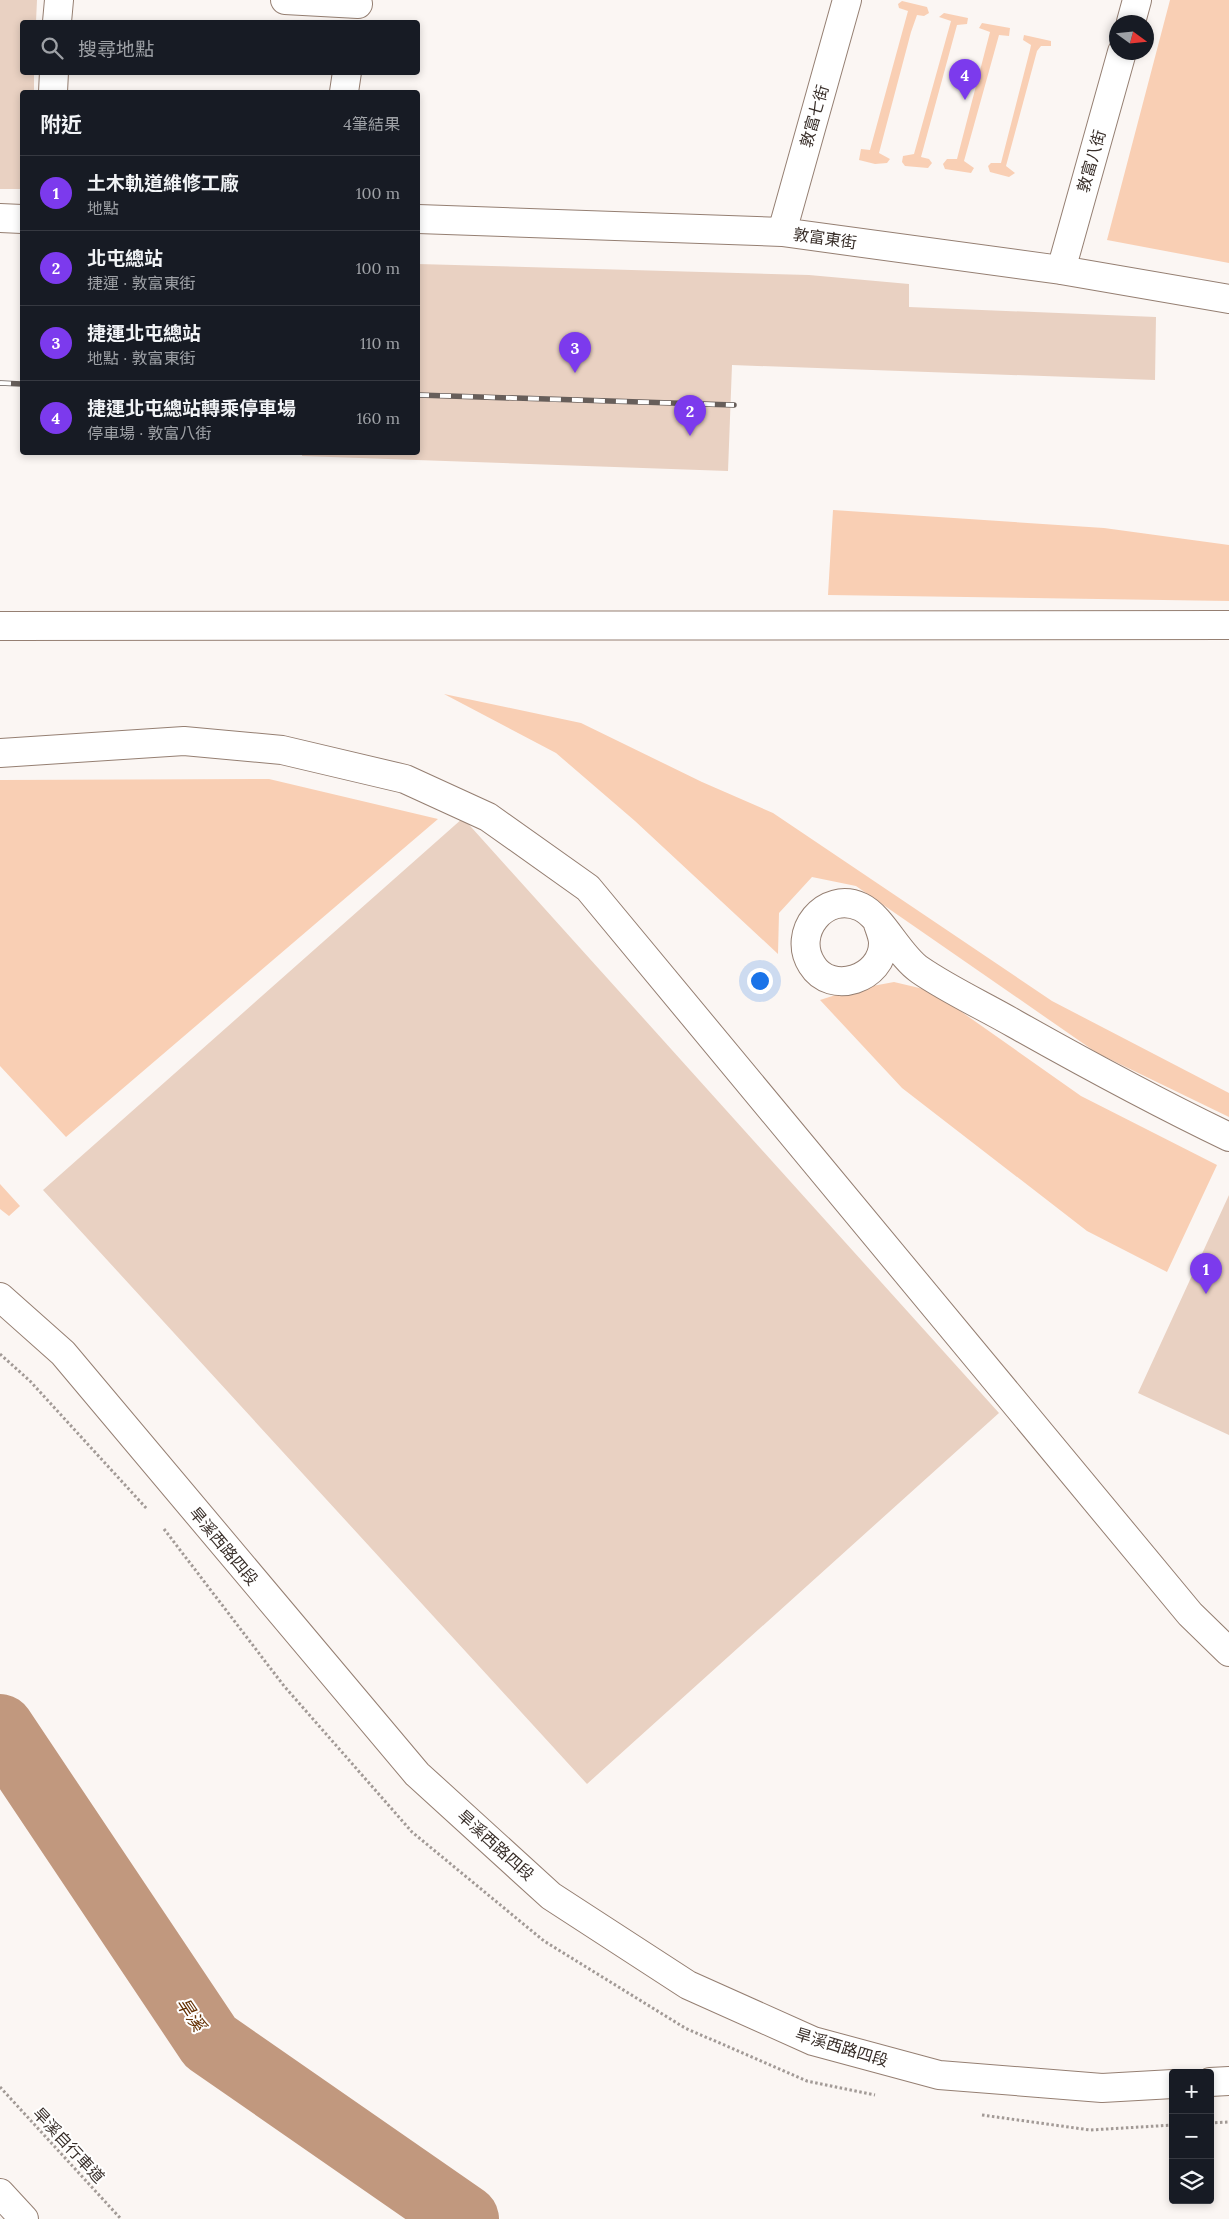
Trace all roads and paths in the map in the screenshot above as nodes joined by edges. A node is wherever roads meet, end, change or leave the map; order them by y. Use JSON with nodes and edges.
{"nodes":[{"id":1,"x":58,"y":0,"type":"edge"},
{"id":2,"x":285,"y":0,"type":"edge"},
{"id":3,"x":847,"y":0,"type":"edge"},
{"id":4,"x":1137,"y":0,"type":"edge"},
{"id":5,"x":357,"y":9,"type":"edge"},
{"id":6,"x":1133,"y":15,"type":"edge"},
{"id":7,"x":57,"y":20,"type":"edge"},
{"id":8,"x":1120,"y":60,"type":"edge"},
{"id":9,"x":54,"y":75,"type":"edge"},
{"id":10,"x":347,"y":75,"type":"edge"},
{"id":11,"x":53,"y":90,"type":"edge"},
{"id":12,"x":344,"y":90,"type":"edge"},
{"id":13,"x":0,"y":218,"type":"edge"},
{"id":14,"x":20,"y":219,"type":"edge"},
{"id":15,"x":420,"y":219,"type":"edge"},
{"id":16,"x":782,"y":232,"type":"junction"},
{"id":17,"x":1061,"y":270,"type":"junction"},
{"id":18,"x":1229,"y":299,"type":"edge"},
{"id":19,"x":1229,"y":625,"type":"edge"},
{"id":20,"x":0,"y":626,"type":"edge"},
{"id":21,"x":0,"y":753,"type":"edge"},
{"id":22,"x":878,"y":924,"type":"junction"},
{"id":23,"x":918,"y":969,"type":"junction"},
{"id":24,"x":869,"y":972,"type":"junction"},
{"id":25,"x":1229,"y":1137,"type":"edge"},
{"id":26,"x":0,"y":1298,"type":"edge"},
{"id":27,"x":1229,"y":1652,"type":"edge"},
{"id":28,"x":1229,"y":2081,"type":"edge"},
{"id":29,"x":1214,"y":2082,"type":"edge"},
{"id":30,"x":1169,"y":2084,"type":"edge"},
{"id":31,"x":0,"y":2087,"type":"edge"},
{"id":32,"x":1229,"y":2122,"type":"edge"},
{"id":33,"x":1214,"y":2123,"type":"edge"},
{"id":34,"x":0,"y":2193,"type":"edge"},
{"id":35,"x":24,"y":2219,"type":"edge"},
{"id":36,"x":121,"y":2219,"type":"edge"}],
"edges":[{"from":1,"to":7,"type":"street"},
{"from":2,"to":5,"type":"street"},
{"from":3,"to":16,"type":"street","name":"敦富七街"},
{"from":4,"to":6,"type":"street"},
{"from":8,"to":17,"type":"street","name":"敦富八街"},
{"from":9,"to":11,"type":"street"},
{"from":10,"to":12,"type":"street"},
{"from":13,"to":14,"type":"street"},
{"from":15,"to":16,"type":"street","name":"敦富東街"},
{"from":16,"to":17,"type":"street","name":"敦富東街"},
{"from":17,"to":18,"type":"street","name":"敦富東街"},
{"from":19,"to":20,"type":"street"},
{"from":21,"to":27,"type":"street"},
{"from":22,"to":23,"type":"street"},
{"from":22,"to":24,"type":"street"},
{"from":22,"to":24,"type":"street"},
{"from":23,"to":24,"type":"street"},
{"from":23,"to":25,"type":"street"},
{"from":26,"to":30,"type":"street","name":"旱溪西路四段"},
{"from":28,"to":29,"type":"street"},
{"from":31,"to":36,"type":"path","name":"旱溪自行車道"},
{"from":32,"to":33,"type":"path"},
{"from":34,"to":35,"type":"street"}]}
